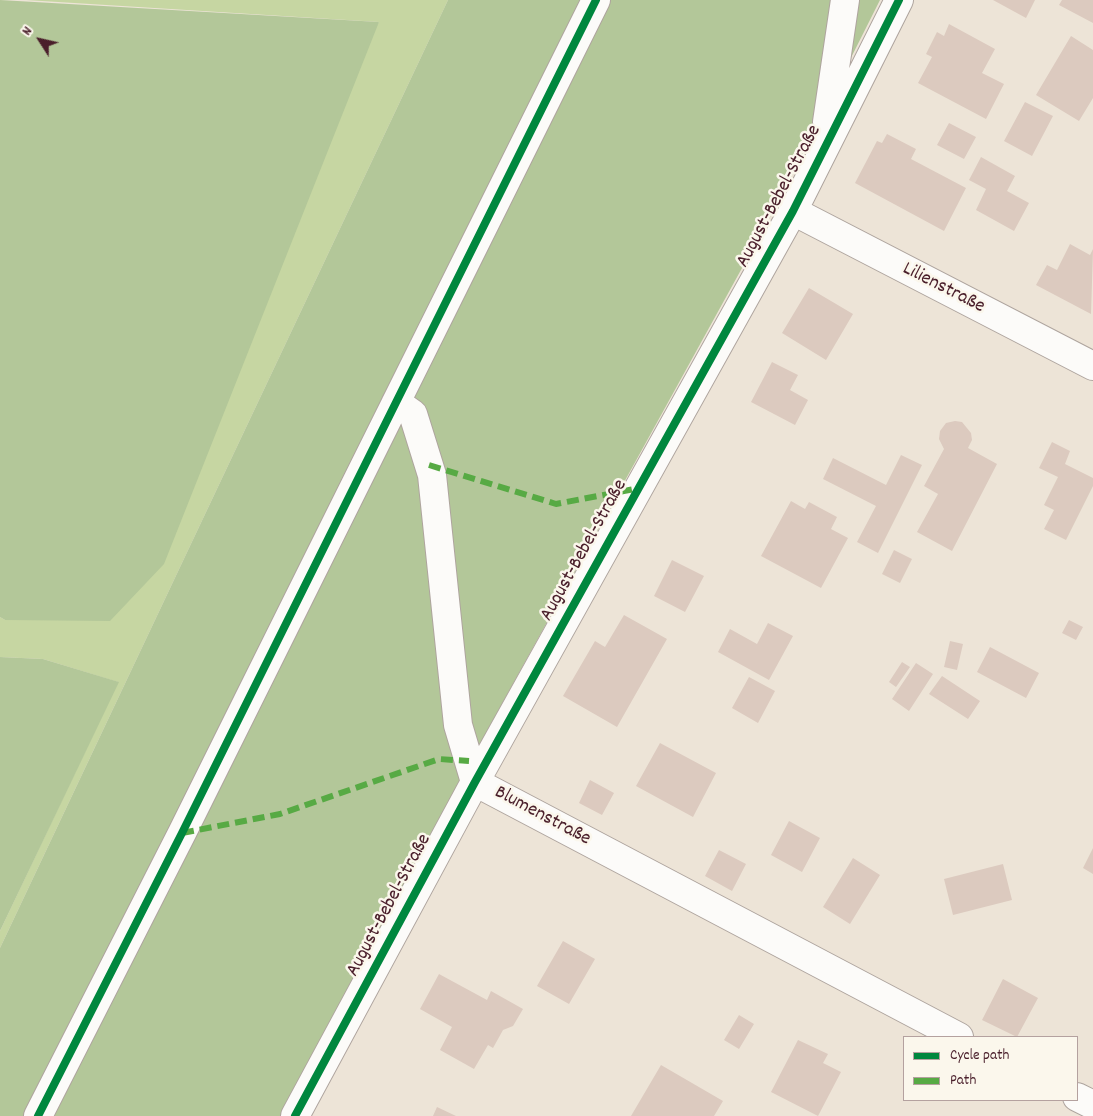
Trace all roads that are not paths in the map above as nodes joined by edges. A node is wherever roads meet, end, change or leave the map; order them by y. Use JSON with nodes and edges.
{"nodes":[{"id":1,"x":596,"y":0,"type":"edge"},
{"id":2,"x":845,"y":0,"type":"edge"},
{"id":3,"x":899,"y":0,"type":"edge"},
{"id":4,"x":822,"y":151,"type":"junction"},
{"id":5,"x":793,"y":211,"type":"junction"},
{"id":6,"x":1093,"y":366,"type":"edge"},
{"id":7,"x":396,"y":402,"type":"junction"},
{"id":8,"x":475,"y":782,"type":"junction"},
{"id":9,"x":957,"y":1036,"type":"edge"},
{"id":10,"x":1078,"y":1098,"type":"edge"},
{"id":11,"x":1093,"y":1105,"type":"edge"},
{"id":12,"x":38,"y":1116,"type":"edge"},
{"id":13,"x":295,"y":1116,"type":"edge"}],
"edges":[{"from":1,"to":7,"type":"street"},
{"from":2,"to":4,"type":"street"},
{"from":3,"to":4,"type":"street","name":"August-Bebel-Straße"},
{"from":4,"to":5,"type":"street","name":"August-Bebel-Straße"},
{"from":5,"to":6,"type":"street","name":"Lilienstraße"},
{"from":5,"to":8,"type":"street","name":"August-Bebel-Straße"},
{"from":7,"to":8,"type":"street","name":"Blumenstraße"},
{"from":7,"to":12,"type":"street"},
{"from":8,"to":9,"type":"street","name":"Blumenstraße"},
{"from":8,"to":13,"type":"street","name":"August-Bebel-Straße"},
{"from":10,"to":11,"type":"street"}]}
